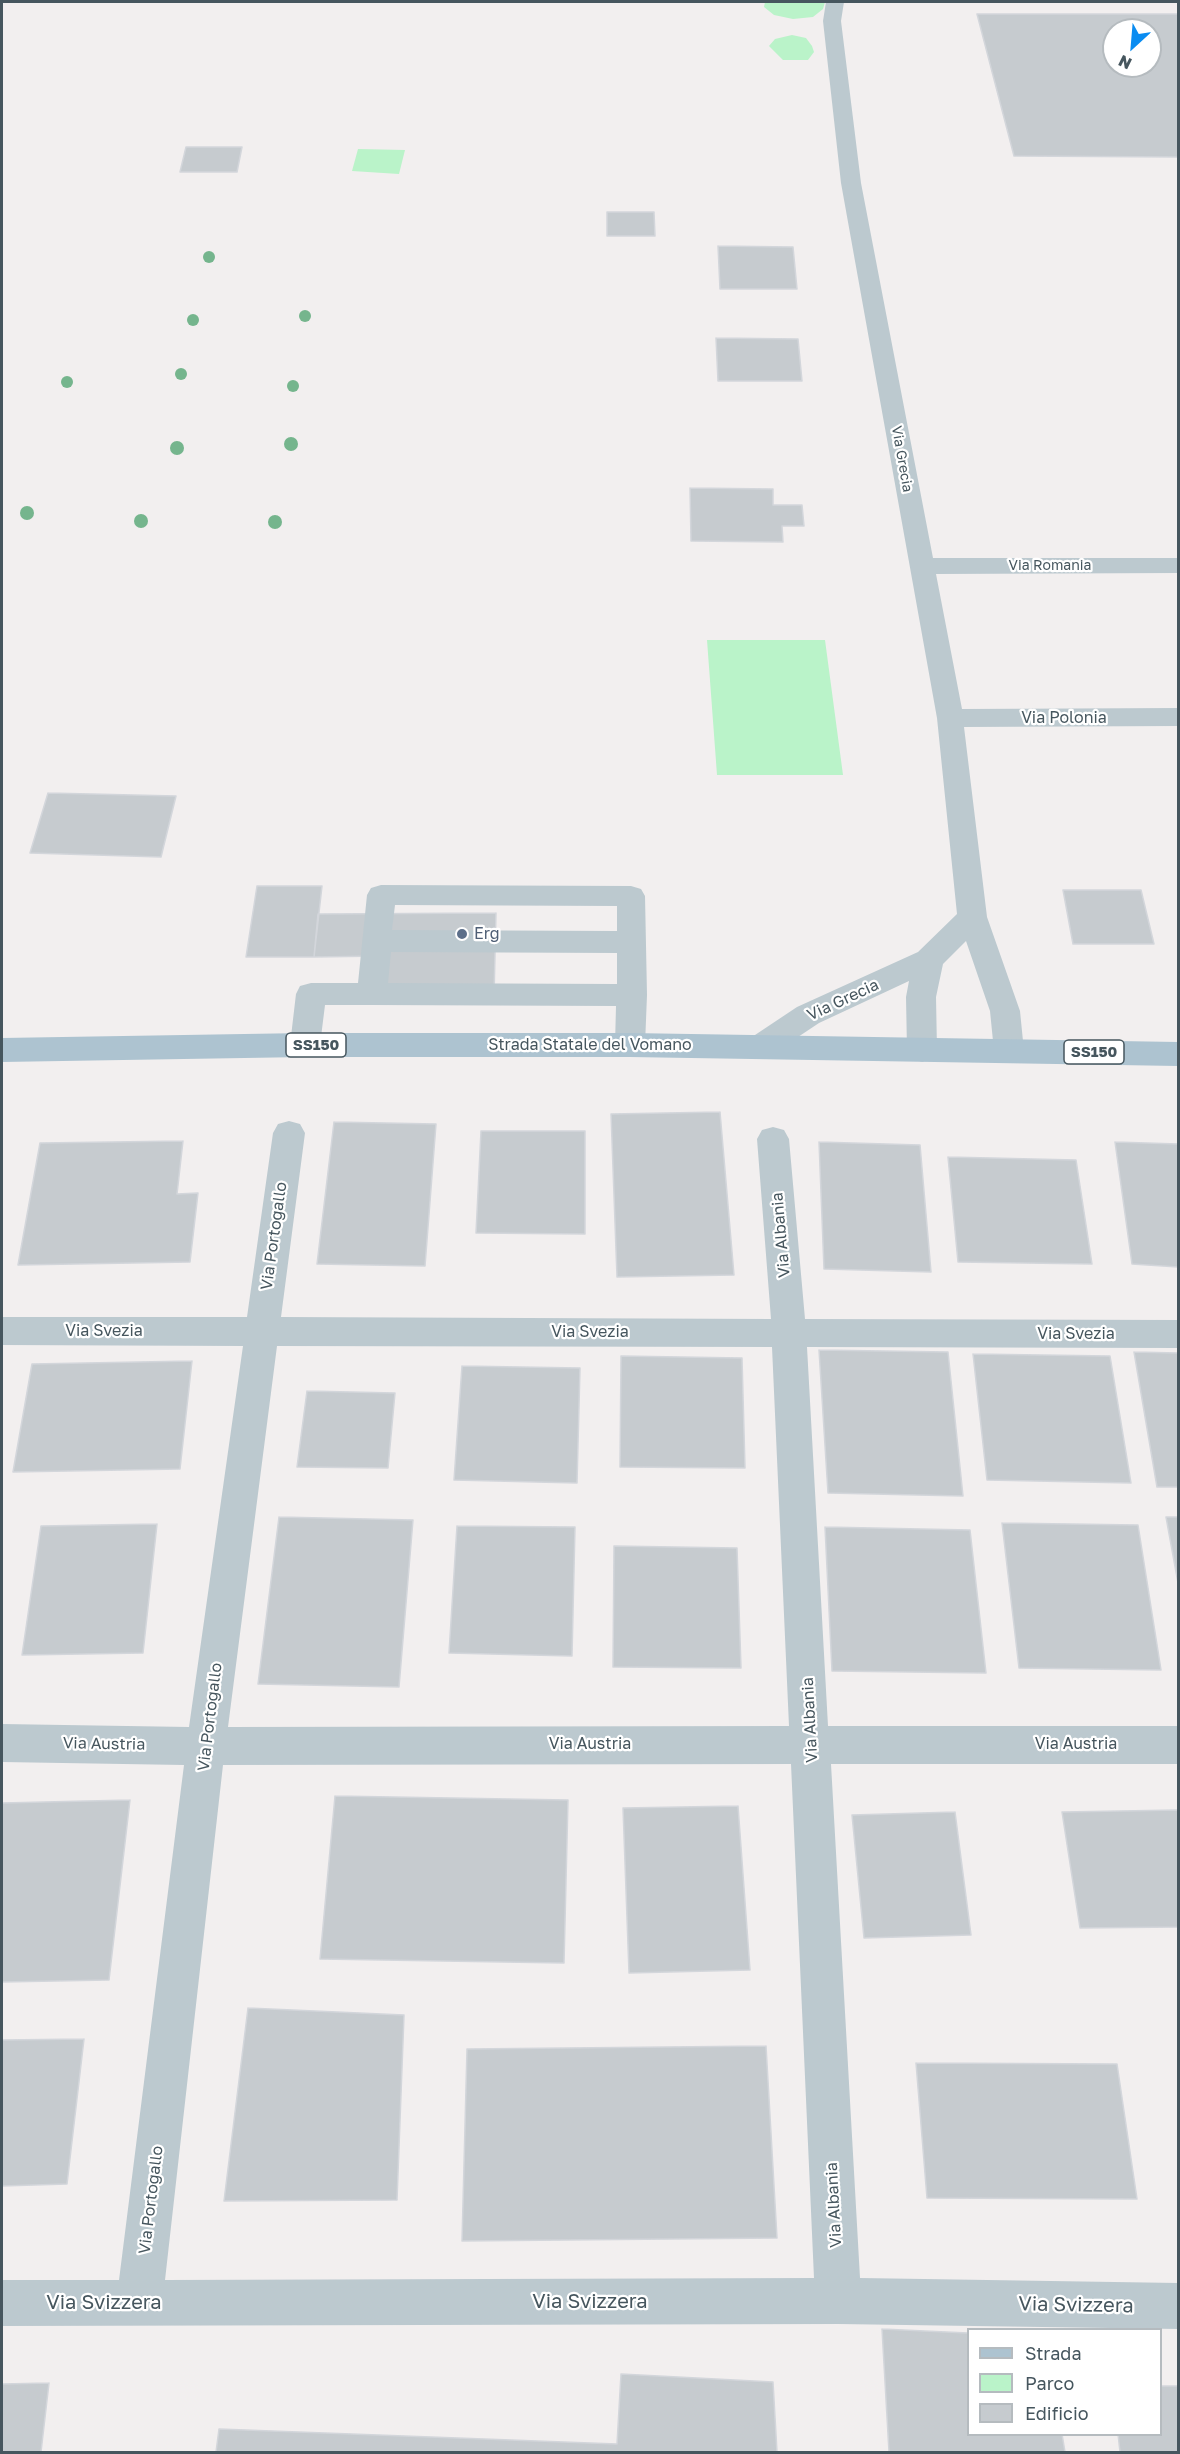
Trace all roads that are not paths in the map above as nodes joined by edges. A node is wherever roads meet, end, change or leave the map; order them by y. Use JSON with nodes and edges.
{"nodes":[{"id":1,"x":835,"y":2,"type":"edge"},
{"id":2,"x":1179,"y":565,"type":"edge"},
{"id":3,"x":921,"y":566,"type":"junction"},
{"id":4,"x":1179,"y":717,"type":"edge"},
{"id":5,"x":950,"y":718,"type":"junction"},
{"id":6,"x":972,"y":917,"type":"junction"},
{"id":7,"x":376,"y":941,"type":"junction"},
{"id":8,"x":632,"y":942,"type":"junction"},
{"id":9,"x":929,"y":960,"type":"junction"},
{"id":10,"x":372,"y":994,"type":"junction"},
{"id":11,"x":632,"y":995,"type":"junction"},
{"id":12,"x":305,"y":1045,"type":"junction"},
{"id":13,"x":630,"y":1045,"type":"junction"},
{"id":14,"x":760,"y":1047,"type":"junction"},
{"id":15,"x":2,"y":1050,"type":"edge"},
{"id":16,"x":922,"y":1050,"type":"junction"},
{"id":17,"x":1009,"y":1051,"type":"junction"},
{"id":18,"x":1179,"y":1054,"type":"edge"},
{"id":19,"x":289,"y":1132,"type":"dead end"},
{"id":20,"x":773,"y":1139,"type":"dead end"},
{"id":21,"x":2,"y":1331,"type":"edge"},
{"id":22,"x":261,"y":1331,"type":"junction"},
{"id":23,"x":789,"y":1333,"type":"junction"},
{"id":24,"x":1179,"y":1334,"type":"edge"},
{"id":25,"x":2,"y":1743,"type":"edge"},
{"id":26,"x":811,"y":1743,"type":"junction"},
{"id":27,"x":1179,"y":1744,"type":"edge"},
{"id":28,"x":206,"y":1746,"type":"junction"},
{"id":29,"x":838,"y":2301,"type":"junction"},
{"id":30,"x":2,"y":2303,"type":"edge"},
{"id":31,"x":139,"y":2303,"type":"junction"},
{"id":32,"x":1179,"y":2306,"type":"edge"}],
"edges":[{"from":1,"to":3,"type":"street","name":"Via Grecia"},
{"from":2,"to":3,"type":"street","name":"Via Romania"},
{"from":3,"to":5,"type":"street","name":"Via Grecia"},
{"from":4,"to":5,"type":"street","name":"Via Polonia"},
{"from":5,"to":6,"type":"street","name":"Via Grecia"},
{"from":6,"to":9,"type":"street","name":"Via Grecia"},
{"from":6,"to":17,"type":"street","name":"Via Grecia"},
{"from":7,"to":8,"type":"street"},
{"from":7,"to":8,"type":"street"},
{"from":7,"to":10,"type":"street"},
{"from":8,"to":11,"type":"street"},
{"from":9,"to":14,"type":"street","name":"Via Grecia"},
{"from":9,"to":16,"type":"street"},
{"from":10,"to":11,"type":"street"},
{"from":10,"to":12,"type":"street"},
{"from":11,"to":13,"type":"street"},
{"from":12,"to":13,"type":"main road","name":"Strada Statale del Vomano","number":"SS150"},
{"from":12,"to":15,"type":"main road","name":"Strada Statale del Vomano","number":"SS150"},
{"from":13,"to":14,"type":"main road","name":"Strada Statale del Vomano","number":"SS150"},
{"from":14,"to":16,"type":"main road","name":"Strada Statale del Vomano","number":"SS150"},
{"from":16,"to":17,"type":"main road","name":"Strada Statale del Vomano","number":"SS150"},
{"from":17,"to":18,"type":"main road","name":"Strada Statale del Vomano","number":"SS150"},
{"from":19,"to":22,"type":"street","name":"Via Portogallo"},
{"from":20,"to":23,"type":"street","name":"Via Albania"},
{"from":21,"to":22,"type":"street","name":"Via Svezia"},
{"from":22,"to":23,"type":"street","name":"Via Svezia"},
{"from":22,"to":28,"type":"street","name":"Via Portogallo"},
{"from":23,"to":24,"type":"street","name":"Via Svezia"},
{"from":23,"to":26,"type":"street","name":"Via Albania"},
{"from":25,"to":28,"type":"street","name":"Via Austria"},
{"from":26,"to":27,"type":"street","name":"Via Austria"},
{"from":26,"to":28,"type":"street","name":"Via Austria"},
{"from":26,"to":29,"type":"street","name":"Via Albania"},
{"from":28,"to":31,"type":"street","name":"Via Portogallo"},
{"from":29,"to":31,"type":"street","name":"Via Svizzera"},
{"from":29,"to":32,"type":"street","name":"Via Svizzera"},
{"from":30,"to":31,"type":"street","name":"Via Svizzera"}]}
